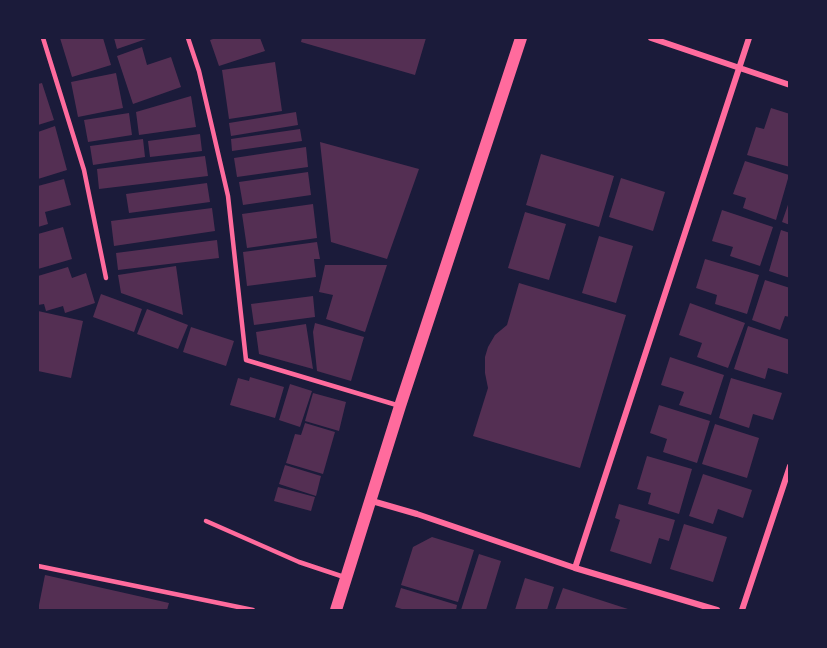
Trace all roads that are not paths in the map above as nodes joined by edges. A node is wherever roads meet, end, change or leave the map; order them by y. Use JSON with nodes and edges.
{"nodes":[{"id":1,"x":44,"y":38,"type":"edge"},
{"id":2,"x":188,"y":38,"type":"edge"},
{"id":3,"x":521,"y":38,"type":"edge"},
{"id":4,"x":651,"y":38,"type":"edge"},
{"id":5,"x":749,"y":38,"type":"edge"},
{"id":6,"x":740,"y":69,"type":"junction"},
{"id":7,"x":789,"y":85,"type":"edge"},
{"id":8,"x":106,"y":278,"type":"dead end"},
{"id":9,"x":400,"y":406,"type":"junction"},
{"id":10,"x":789,"y":466,"type":"edge"},
{"id":11,"x":372,"y":501,"type":"junction"},
{"id":12,"x":206,"y":521,"type":"dead end"},
{"id":13,"x":38,"y":566,"type":"edge"},
{"id":14,"x":575,"y":568,"type":"junction"},
{"id":15,"x":347,"y":578,"type":"junction"},
{"id":16,"x":253,"y":610,"type":"edge"},
{"id":17,"x":336,"y":610,"type":"edge"},
{"id":18,"x":717,"y":610,"type":"edge"},
{"id":19,"x":742,"y":610,"type":"edge"}],
"edges":[{"from":1,"to":8,"type":"lane"},
{"from":2,"to":9,"type":"lane"},
{"from":3,"to":9,"type":"main road"},
{"from":4,"to":6,"type":"street"},
{"from":5,"to":6,"type":"street"},
{"from":6,"to":7,"type":"street"},
{"from":6,"to":14,"type":"street"},
{"from":9,"to":11,"type":"main road"},
{"from":10,"to":19,"type":"street"},
{"from":11,"to":14,"type":"street"},
{"from":11,"to":15,"type":"main road"},
{"from":12,"to":15,"type":"lane"},
{"from":13,"to":16,"type":"lane"},
{"from":14,"to":18,"type":"street"},
{"from":15,"to":17,"type":"main road"}]}
